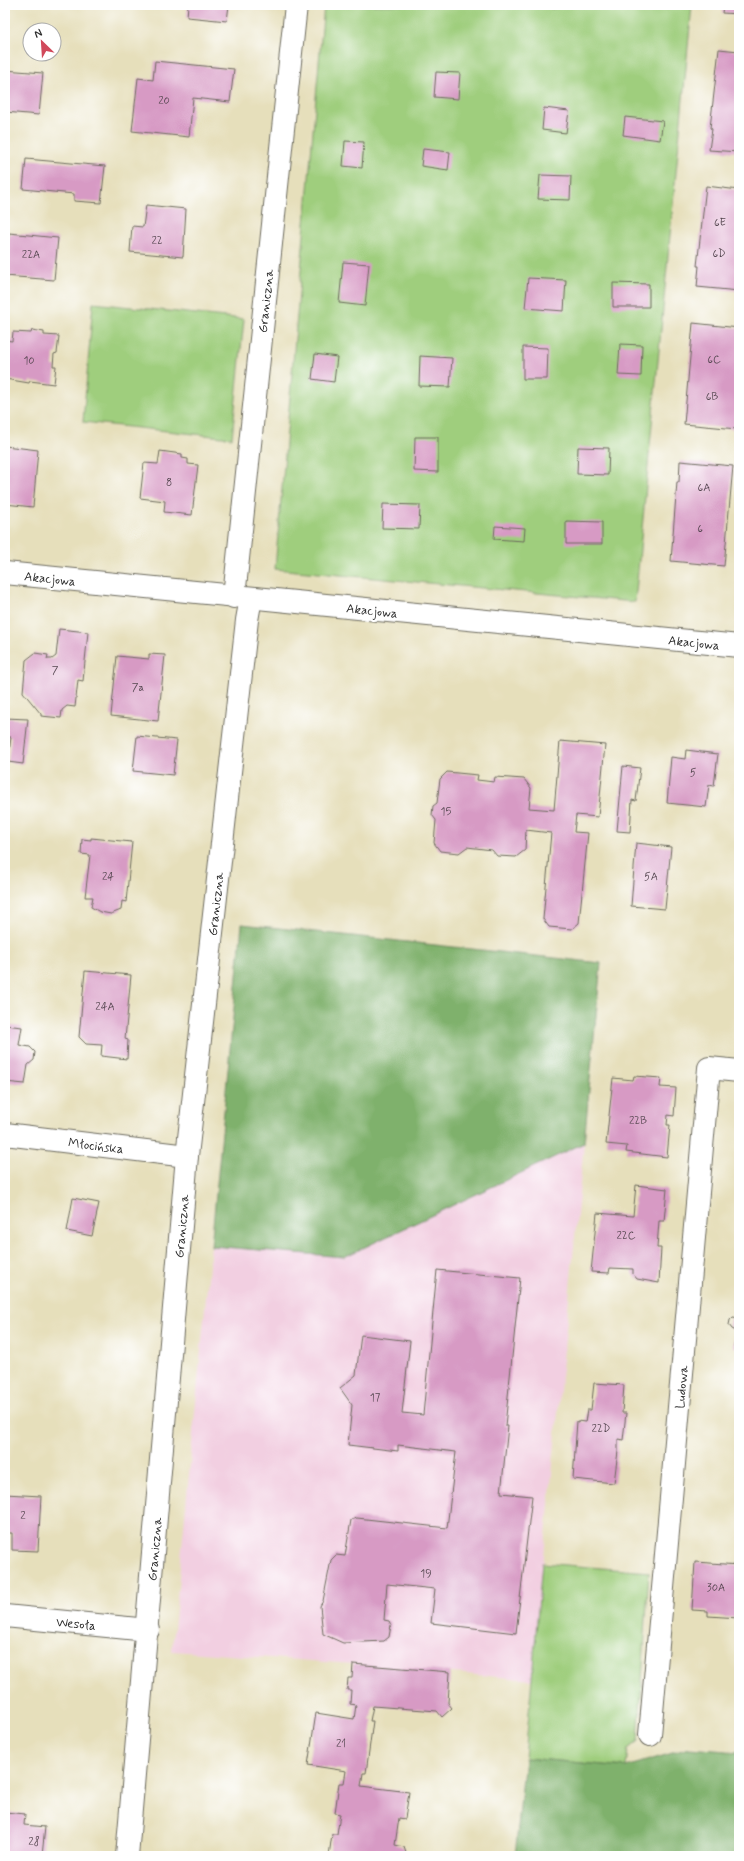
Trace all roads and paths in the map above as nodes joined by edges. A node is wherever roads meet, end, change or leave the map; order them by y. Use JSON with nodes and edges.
{"nodes":[{"id":1,"x":296,"y":5,"type":"edge"},
{"id":2,"x":5,"y":574,"type":"edge"},
{"id":3,"x":242,"y":597,"type":"junction"},
{"id":4,"x":739,"y":646,"type":"edge"},
{"id":5,"x":739,"y":1071,"type":"edge"},
{"id":6,"x":5,"y":1134,"type":"edge"},
{"id":7,"x":187,"y":1156,"type":"junction"},
{"id":8,"x":5,"y":1616,"type":"edge"},
{"id":9,"x":148,"y":1630,"type":"junction"},
{"id":10,"x":650,"y":1735,"type":"dead end"},
{"id":11,"x":128,"y":1856,"type":"edge"}],
"edges":[{"from":1,"to":3,"type":"street","name":"Graniczna"},
{"from":2,"to":3,"type":"street","name":"Akacjowa"},
{"from":3,"to":4,"type":"street","name":"Akacjowa"},
{"from":3,"to":7,"type":"street","name":"Graniczna"},
{"from":5,"to":10,"type":"street","name":"Ludowa"},
{"from":6,"to":7,"type":"street","name":"Młocińska"},
{"from":7,"to":9,"type":"street","name":"Graniczna"},
{"from":8,"to":9,"type":"street","name":"Wesoła"},
{"from":9,"to":11,"type":"street","name":"Graniczna"}]}
